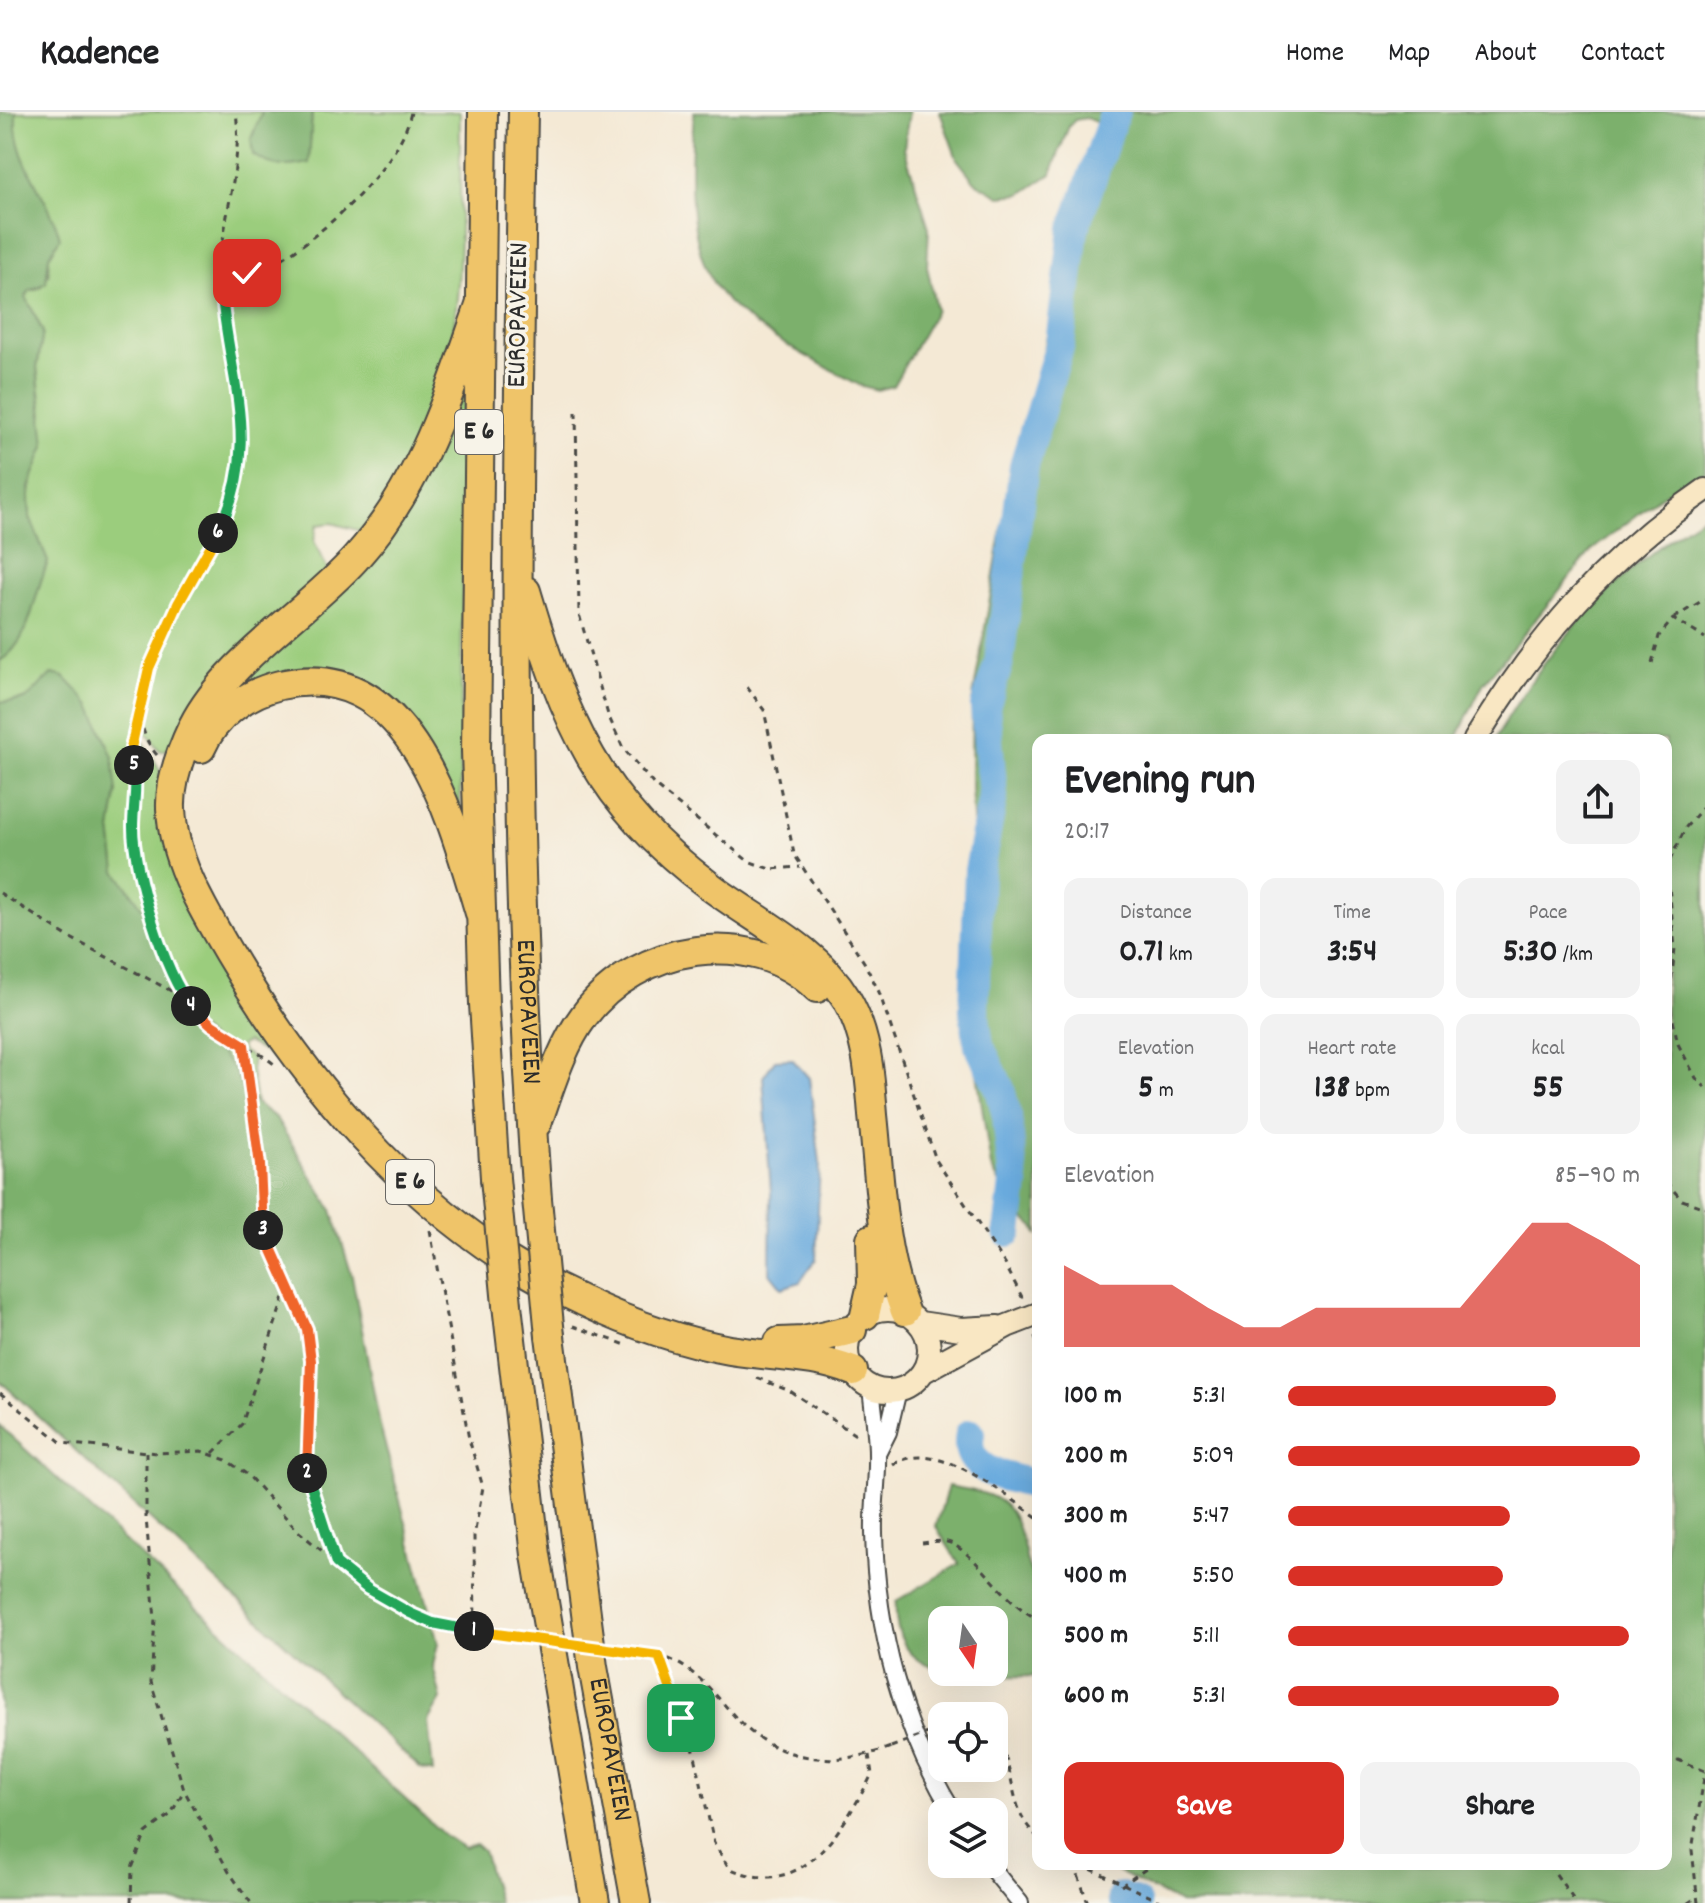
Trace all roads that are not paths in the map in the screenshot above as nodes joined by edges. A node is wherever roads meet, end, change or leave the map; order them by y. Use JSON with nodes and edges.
{"nodes":[{"id":1,"x":483,"y":112,"type":"edge"},
{"id":2,"x":523,"y":112,"type":"edge"},
{"id":3,"x":481,"y":303,"type":"junction"},
{"id":4,"x":1705,"y":490,"type":"edge"},
{"id":5,"x":517,"y":561,"type":"junction"},
{"id":6,"x":1479,"y":734,"type":"edge"},
{"id":7,"x":480,"y":913,"type":"junction"},
{"id":8,"x":532,"y":1135,"type":"junction"},
{"id":9,"x":1032,"y":1316,"type":"edge"},
{"id":10,"x":913,"y":1317,"type":"junction"},
{"id":11,"x":858,"y":1323,"type":"junction"},
{"id":12,"x":1007,"y":1326,"type":"junction"},
{"id":13,"x":924,"y":1371,"type":"junction"},
{"id":14,"x":862,"y":1379,"type":"junction"},
{"id":15,"x":898,"y":1390,"type":"junction"},
{"id":16,"x":878,"y":1452,"type":"junction"},
{"id":17,"x":946,"y":1798,"type":"edge"},
{"id":18,"x":999,"y":1878,"type":"edge"},
{"id":19,"x":595,"y":1903,"type":"edge"},
{"id":20,"x":636,"y":1903,"type":"edge"},
{"id":21,"x":1020,"y":1903,"type":"edge"}],
"edges":[{"from":1,"to":3,"type":"highway","name":"EUROPAVEIEN","number":"E 6"},
{"from":2,"to":5,"type":"highway","name":"EUROPAVEIEN","number":"E 6"},
{"from":3,"to":7,"type":"highway","name":"EUROPAVEIEN","number":"E 6"},
{"from":3,"to":14,"type":"highway","number":"E 6"},
{"from":4,"to":6,"type":"main road"},
{"from":5,"to":8,"type":"highway","name":"EUROPAVEIEN","number":"E 6"},
{"from":5,"to":10,"type":"highway","number":"E 6"},
{"from":7,"to":11,"type":"highway","number":"E 6"},
{"from":7,"to":19,"type":"highway","name":"EUROPAVEIEN","number":"E 6","bridge":true},
{"from":8,"to":11,"type":"highway","number":"E 6"},
{"from":8,"to":20,"type":"highway","name":"EUROPAVEIEN","number":"E 6","bridge":true},
{"from":9,"to":12,"type":"main road"},
{"from":10,"to":11,"type":"main road"},
{"from":10,"to":12,"type":"main road"},
{"from":10,"to":13,"type":"main road"},
{"from":11,"to":14,"type":"main road"},
{"from":12,"to":13,"type":"main road"},
{"from":13,"to":15,"type":"main road"},
{"from":14,"to":15,"type":"main road"},
{"from":14,"to":16,"type":"street"},
{"from":15,"to":16,"type":"street"},
{"from":16,"to":17,"type":"street"},
{"from":18,"to":21,"type":"street"}]}
